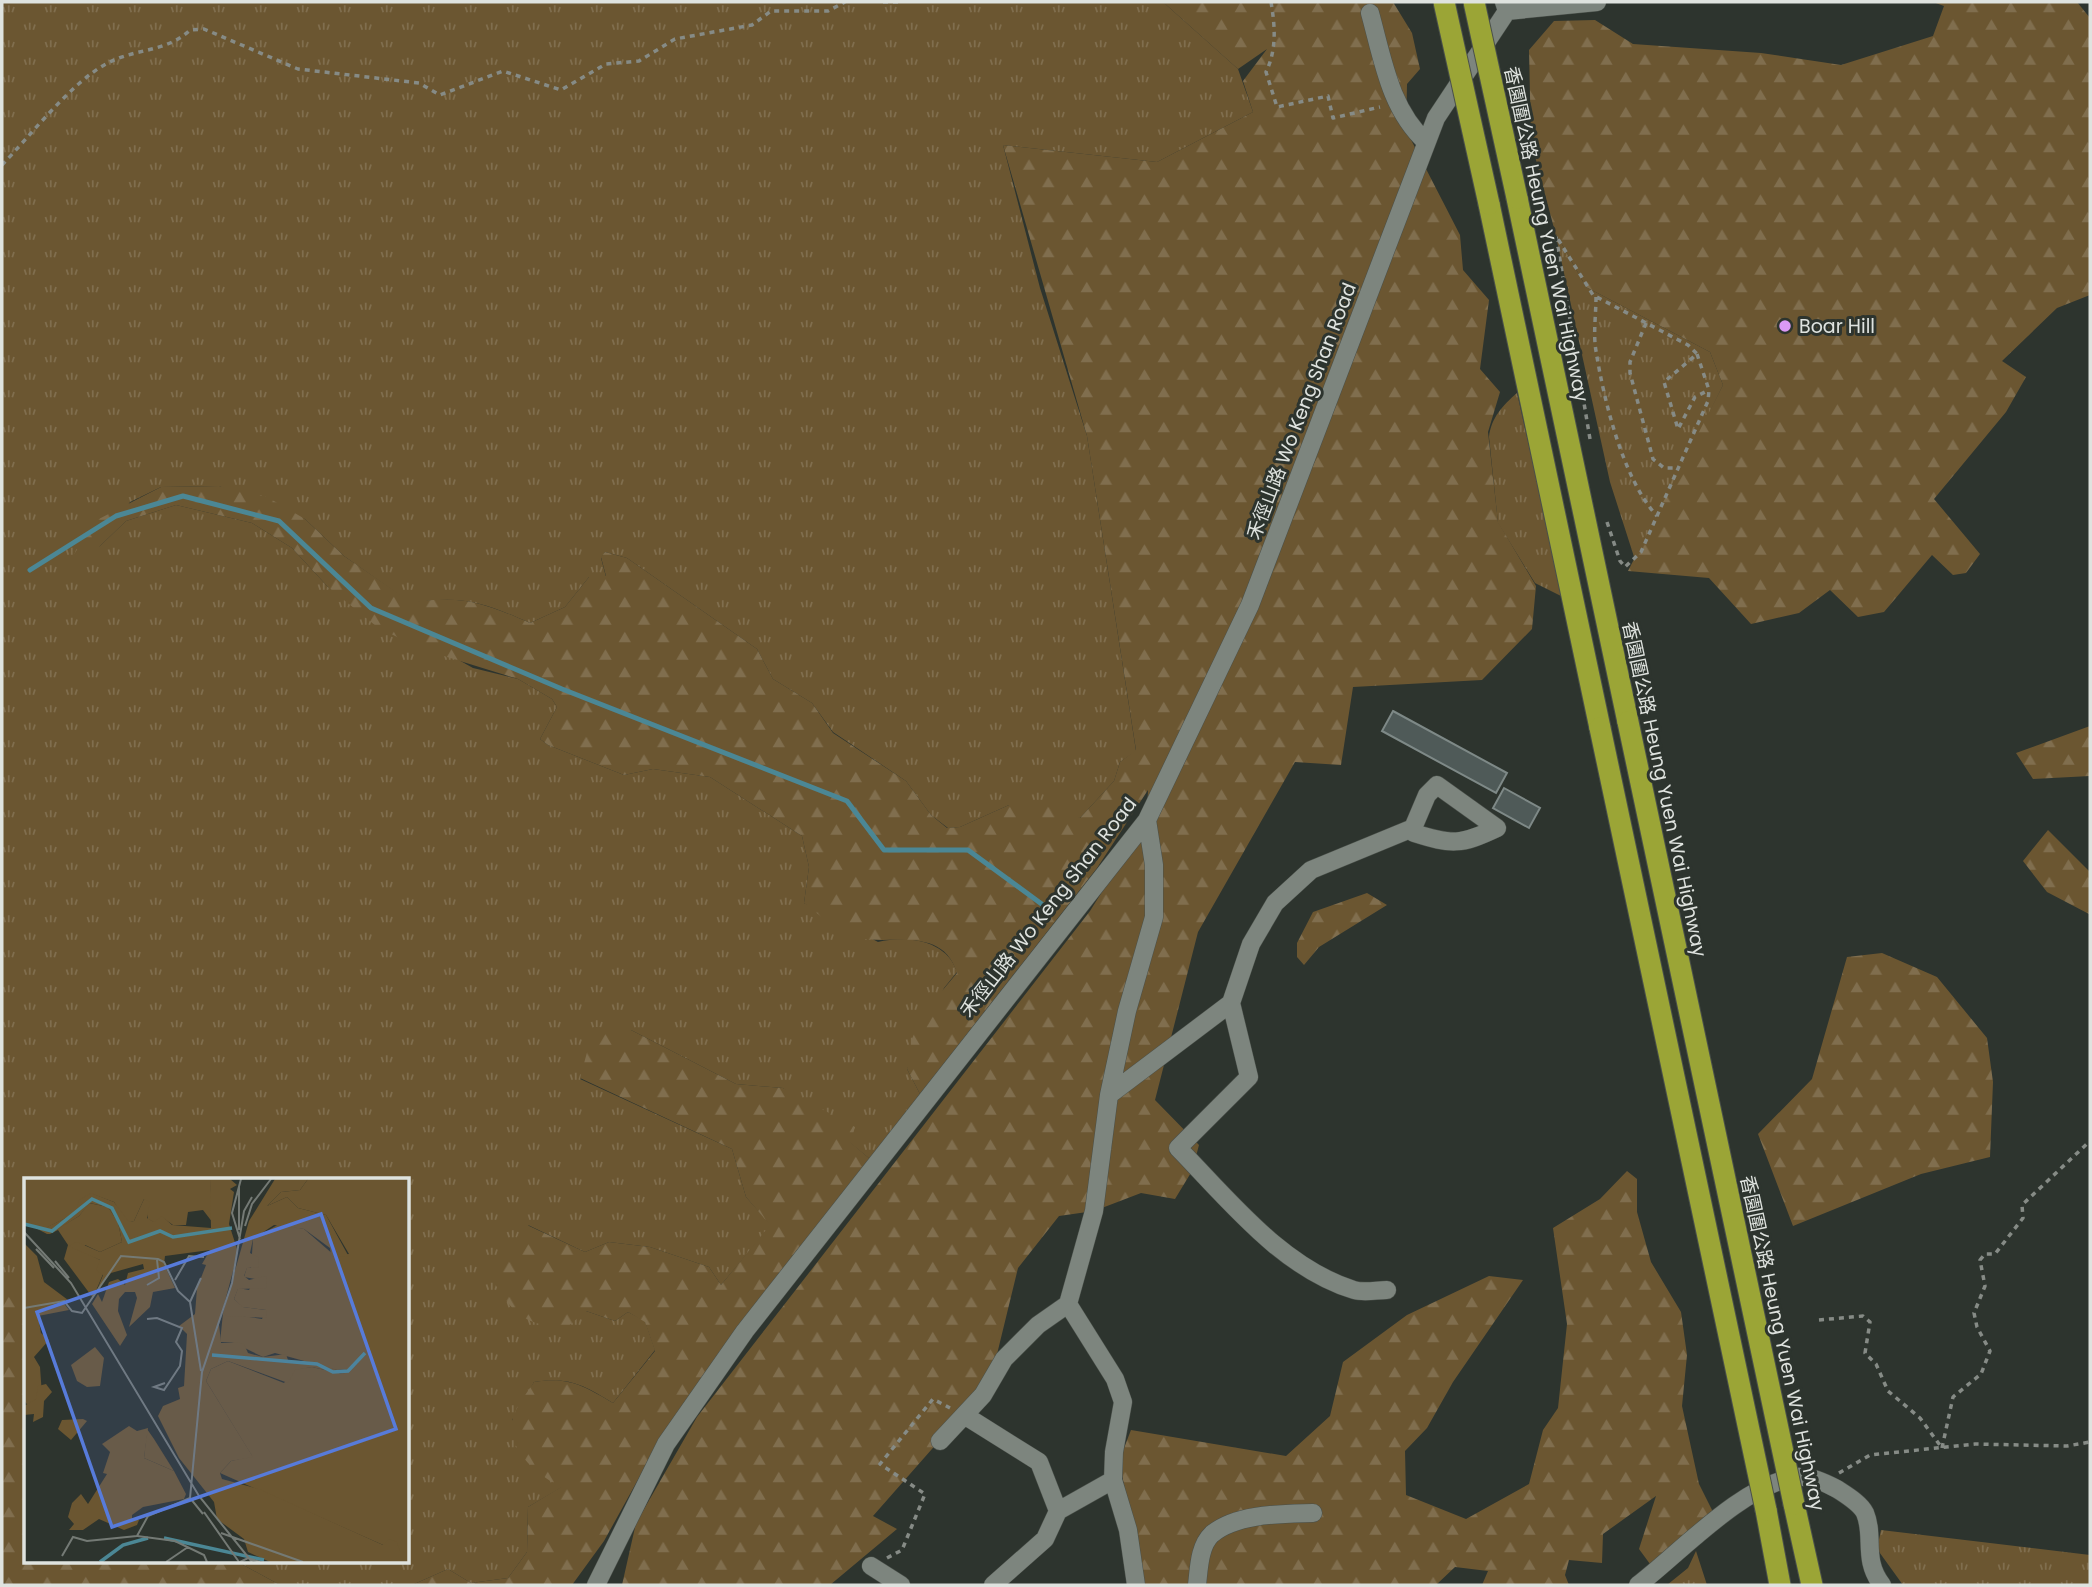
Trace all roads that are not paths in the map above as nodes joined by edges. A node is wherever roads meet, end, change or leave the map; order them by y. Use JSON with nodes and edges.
{"nodes":[{"id":1,"x":1444,"y":2,"type":"edge"},
{"id":2,"x":1474,"y":2,"type":"edge"},
{"id":3,"x":1597,"y":2,"type":"edge"},
{"id":4,"x":1505,"y":6,"type":"edge"},
{"id":5,"x":1370,"y":13,"type":"dead end"},
{"id":6,"x":1426,"y":142,"type":"junction"},
{"id":7,"x":1147,"y":820,"type":"junction"},
{"id":8,"x":1413,"y":828,"type":"dead end"},
{"id":9,"x":1231,"y":1003,"type":"junction"},
{"id":10,"x":1109,"y":1095,"type":"junction"},
{"id":11,"x":1387,"y":1290,"type":"dead end"},
{"id":12,"x":1068,"y":1304,"type":"junction"},
{"id":13,"x":964,"y":1415,"type":"junction"},
{"id":14,"x":940,"y":1441,"type":"dead end"},
{"id":15,"x":1113,"y":1480,"type":"junction"},
{"id":16,"x":1058,"y":1511,"type":"junction"},
{"id":17,"x":1313,"y":1513,"type":"dead end"},
{"id":18,"x":871,"y":1566,"type":"road end"},
{"id":19,"x":595,"y":1583,"type":"edge"},
{"id":20,"x":901,"y":1585,"type":"edge"},
{"id":21,"x":993,"y":1585,"type":"edge"},
{"id":22,"x":1136,"y":1585,"type":"edge"},
{"id":23,"x":1197,"y":1585,"type":"edge"},
{"id":24,"x":1638,"y":1585,"type":"edge"},
{"id":25,"x":1780,"y":1585,"type":"edge"},
{"id":26,"x":1812,"y":1585,"type":"edge"},
{"id":27,"x":1882,"y":1585,"type":"edge"}],
"edges":[{"from":1,"to":25,"type":"highway","bridge":true},
{"from":2,"to":26,"type":"highway","name":"香園圍公路 Heung Yuen Wai Highway","bridge":true},
{"from":3,"to":4,"type":"street"},
{"from":4,"to":6,"type":"street","name":"禾徑山路 Wo Keng Shan Road"},
{"from":5,"to":6,"type":"street"},
{"from":6,"to":7,"type":"street","name":"禾徑山路 Wo Keng Shan Road"},
{"from":7,"to":10,"type":"street"},
{"from":7,"to":19,"type":"street","name":"禾徑山路 Wo Keng Shan Road"},
{"from":8,"to":9,"type":"street"},
{"from":9,"to":10,"type":"street"},
{"from":9,"to":11,"type":"street"},
{"from":10,"to":12,"type":"street"},
{"from":12,"to":13,"type":"street"},
{"from":12,"to":15,"type":"street"},
{"from":13,"to":14,"type":"street"},
{"from":13,"to":16,"type":"street"},
{"from":15,"to":16,"type":"street"},
{"from":15,"to":22,"type":"street"},
{"from":16,"to":21,"type":"street"},
{"from":17,"to":23,"type":"street"},
{"from":18,"to":20,"type":"street"},
{"from":24,"to":27,"type":"street"}]}
